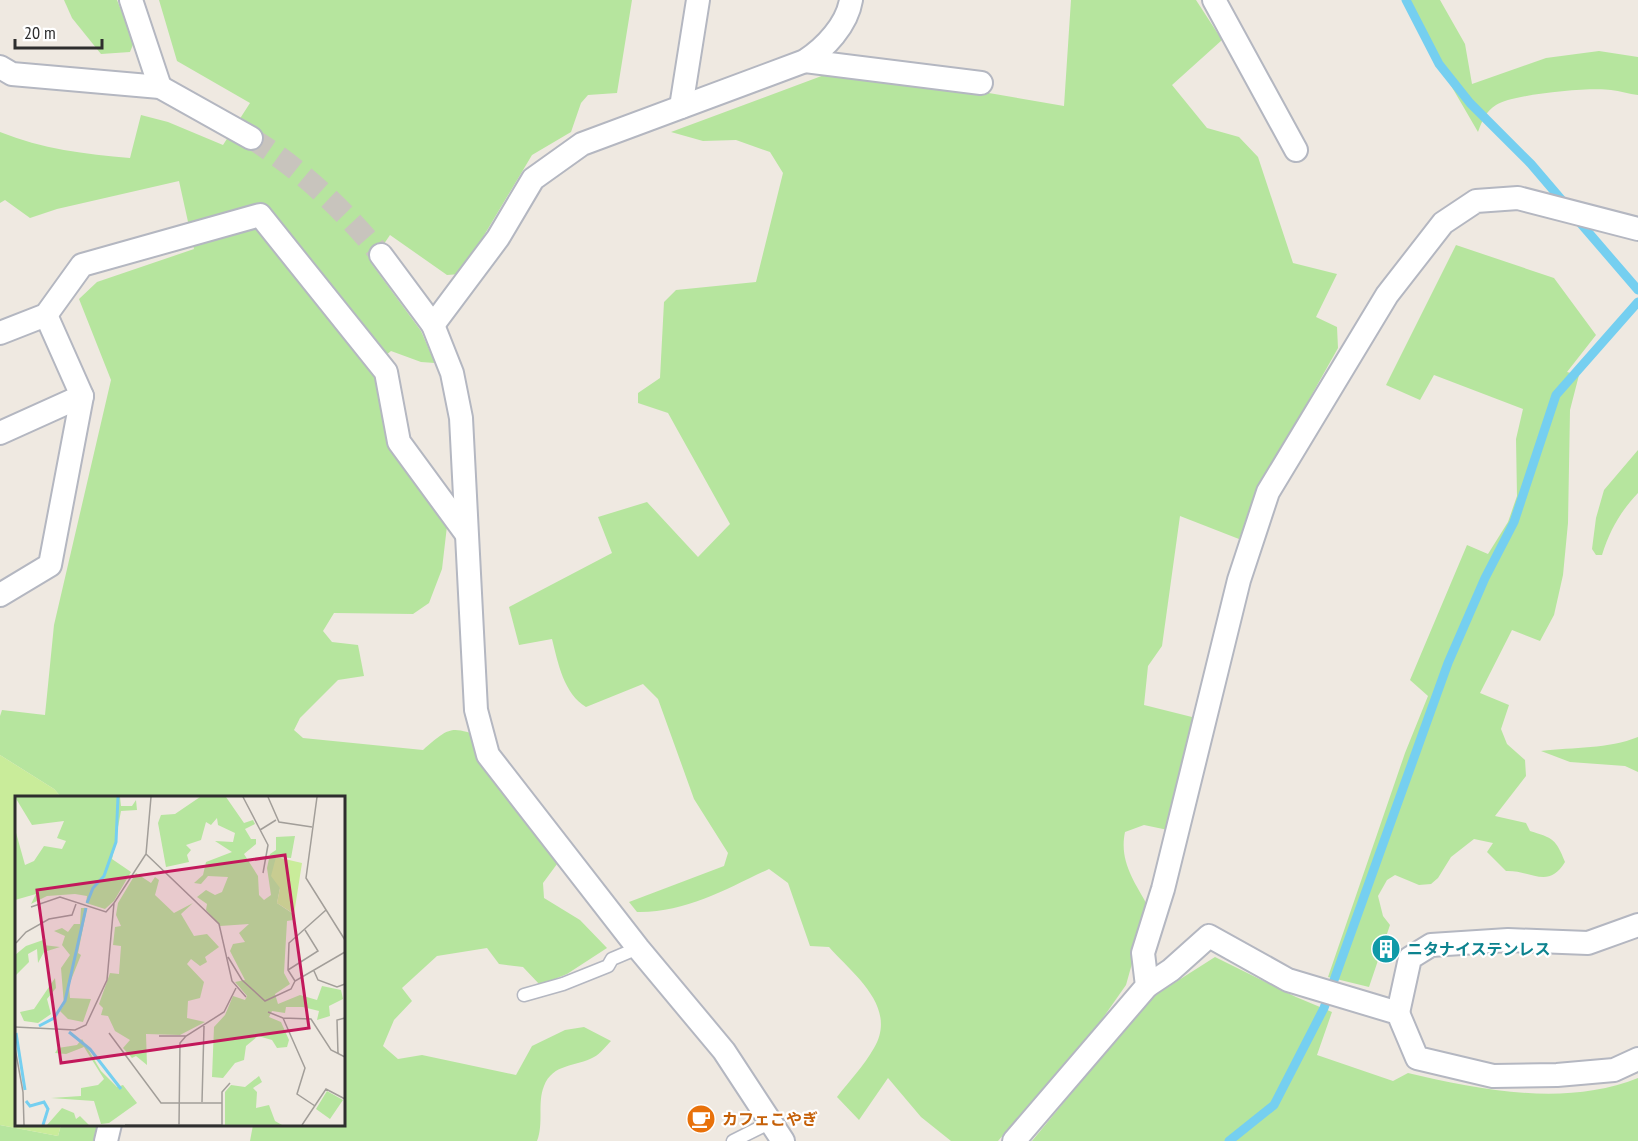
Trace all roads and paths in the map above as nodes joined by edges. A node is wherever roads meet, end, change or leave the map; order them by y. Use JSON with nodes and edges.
{"nodes":[{"id":1,"x":131,"y":0,"type":"edge"},
{"id":2,"x":698,"y":0,"type":"edge"},
{"id":3,"x":851,"y":0,"type":"edge"},
{"id":4,"x":1214,"y":0,"type":"edge"},
{"id":5,"x":805,"y":61,"type":"junction"},
{"id":6,"x":0,"y":68,"type":"edge"},
{"id":7,"x":981,"y":83,"type":"dead end"},
{"id":8,"x":160,"y":87,"type":"junction"},
{"id":9,"x":681,"y":107,"type":"junction"},
{"id":10,"x":251,"y":138,"type":"tunnel mouth"},
{"id":11,"x":1296,"y":150,"type":"dead end"},
{"id":12,"x":1638,"y":229,"type":"edge"},
{"id":13,"x":381,"y":255,"type":"tunnel mouth"},
{"id":14,"x":46,"y":315,"type":"junction"},
{"id":15,"x":433,"y":326,"type":"junction"},
{"id":16,"x":0,"y":333,"type":"edge"},
{"id":17,"x":82,"y":396,"type":"junction"},
{"id":18,"x":0,"y":433,"type":"edge"},
{"id":19,"x":465,"y":532,"type":"junction"},
{"id":20,"x":0,"y":595,"type":"edge"},
{"id":21,"x":1638,"y":924,"type":"edge"},
{"id":22,"x":638,"y":948,"type":"junction"},
{"id":23,"x":1146,"y":986,"type":"junction"},
{"id":24,"x":524,"y":995,"type":"dead end"},
{"id":25,"x":1398,"y":1013,"type":"junction"},
{"id":26,"x":1638,"y":1059,"type":"edge"},
{"id":27,"x":771,"y":1122,"type":"junction"},
{"id":28,"x":110,"y":1126,"type":"edge"},
{"id":29,"x":106,"y":1141,"type":"edge"},
{"id":30,"x":733,"y":1141,"type":"edge"},
{"id":31,"x":783,"y":1141,"type":"edge"},
{"id":32,"x":1014,"y":1141,"type":"edge"}],
"edges":[{"from":1,"to":8,"type":"street"},
{"from":2,"to":9,"type":"street"},
{"from":3,"to":5,"type":"street"},
{"from":4,"to":11,"type":"street"},
{"from":5,"to":7,"type":"street"},
{"from":5,"to":9,"type":"street"},
{"from":6,"to":8,"type":"street"},
{"from":8,"to":10,"type":"street"},
{"from":9,"to":15,"type":"street"},
{"from":12,"to":23,"type":"street"},
{"from":13,"to":15,"type":"street"},
{"from":14,"to":16,"type":"street"},
{"from":14,"to":17,"type":"street"},
{"from":14,"to":19,"type":"street"},
{"from":15,"to":19,"type":"street"},
{"from":17,"to":18,"type":"street"},
{"from":17,"to":20,"type":"street"},
{"from":19,"to":22,"type":"street"},
{"from":21,"to":25,"type":"street"},
{"from":22,"to":24,"type":"lane"},
{"from":22,"to":27,"type":"street"},
{"from":23,"to":25,"type":"street"},
{"from":23,"to":32,"type":"street"},
{"from":25,"to":26,"type":"street"},
{"from":27,"to":30,"type":"lane"},
{"from":27,"to":31,"type":"street"},
{"from":28,"to":29,"type":"street"}]}
